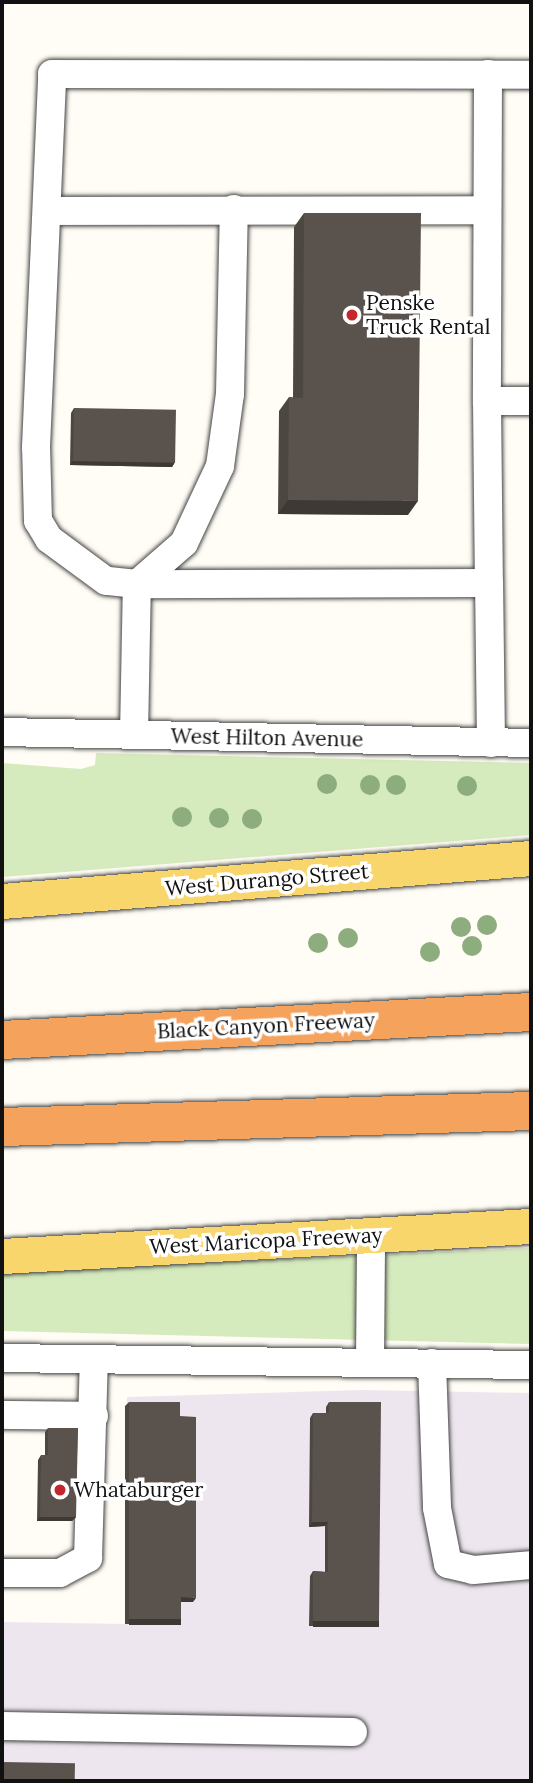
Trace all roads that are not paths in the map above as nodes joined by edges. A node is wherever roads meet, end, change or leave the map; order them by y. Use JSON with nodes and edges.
{"nodes":[{"id":1,"x":488,"y":74,"type":"junction"},
{"id":2,"x":531,"y":75,"type":"edge"},
{"id":3,"x":234,"y":209,"type":"junction"},
{"id":4,"x":487,"y":210,"type":"junction"},
{"id":5,"x":50,"y":211,"type":"junction"},
{"id":6,"x":487,"y":401,"type":"junction"},
{"id":7,"x":531,"y":401,"type":"edge"},
{"id":8,"x":489,"y":583,"type":"junction"},
{"id":9,"x":137,"y":584,"type":"junction"},
{"id":10,"x":2,"y":732,"type":"edge"},
{"id":11,"x":134,"y":735,"type":"junction"},
{"id":12,"x":491,"y":743,"type":"junction"},
{"id":13,"x":531,"y":743,"type":"edge"},
{"id":14,"x":531,"y":858,"type":"edge"},
{"id":15,"x":2,"y":901,"type":"edge"},
{"id":16,"x":531,"y":1012,"type":"edge"},
{"id":17,"x":2,"y":1040,"type":"edge"},
{"id":18,"x":531,"y":1111,"type":"edge"},
{"id":19,"x":2,"y":1127,"type":"edge"},
{"id":20,"x":531,"y":1226,"type":"edge"},
{"id":21,"x":371,"y":1235,"type":"junction"},
{"id":22,"x":2,"y":1256,"type":"edge"},
{"id":23,"x":2,"y":1358,"type":"edge"},
{"id":24,"x":94,"y":1359,"type":"junction"},
{"id":25,"x":370,"y":1361,"type":"junction"},
{"id":26,"x":432,"y":1363,"type":"junction"},
{"id":27,"x":531,"y":1365,"type":"edge"},
{"id":28,"x":2,"y":1415,"type":"edge"},
{"id":29,"x":94,"y":1416,"type":"junction"},
{"id":30,"x":531,"y":1565,"type":"edge"},
{"id":31,"x":2,"y":1573,"type":"edge"},
{"id":32,"x":2,"y":1726,"type":"edge"},
{"id":33,"x":353,"y":1732,"type":"dead end"}],
"edges":[{"from":1,"to":2,"type":"street"},
{"from":1,"to":4,"type":"street"},
{"from":1,"to":5,"type":"street"},
{"from":3,"to":4,"type":"street"},
{"from":3,"to":5,"type":"street"},
{"from":3,"to":9,"type":"street"},
{"from":4,"to":6,"type":"street"},
{"from":5,"to":9,"type":"street"},
{"from":6,"to":7,"type":"street"},
{"from":6,"to":8,"type":"street"},
{"from":8,"to":9,"type":"street"},
{"from":8,"to":12,"type":"street"},
{"from":9,"to":11,"type":"street"},
{"from":10,"to":11,"type":"street","name":"West Hilton Avenue"},
{"from":11,"to":12,"type":"street","name":"West Hilton Avenue"},
{"from":12,"to":13,"type":"street","name":"West Hilton Avenue"},
{"from":14,"to":15,"type":"main road","name":"West Durango Street"},
{"from":16,"to":17,"type":"highway","name":"Black Canyon Freeway"},
{"from":18,"to":19,"type":"highway"},
{"from":20,"to":21,"type":"main road","name":"West Maricopa Freeway"},
{"from":21,"to":22,"type":"main road","name":"West Maricopa Freeway"},
{"from":21,"to":25,"type":"street"},
{"from":23,"to":24,"type":"street"},
{"from":24,"to":25,"type":"street"},
{"from":24,"to":29,"type":"street"},
{"from":25,"to":26,"type":"street"},
{"from":26,"to":27,"type":"street"},
{"from":26,"to":30,"type":"street"},
{"from":28,"to":29,"type":"street"},
{"from":29,"to":31,"type":"street"},
{"from":32,"to":33,"type":"street"}]}
